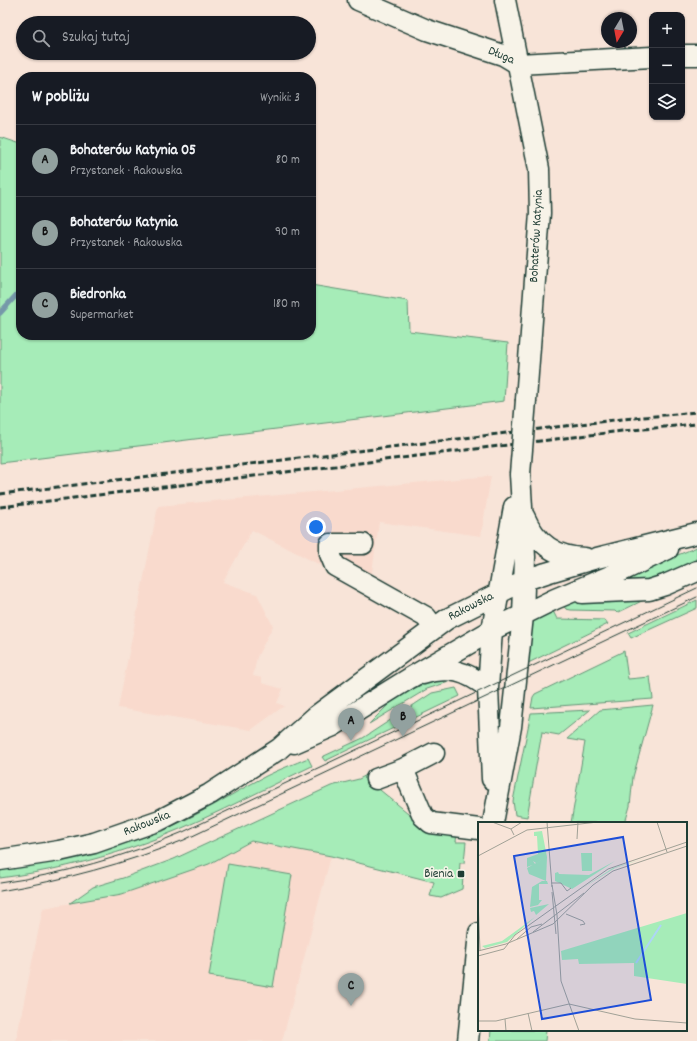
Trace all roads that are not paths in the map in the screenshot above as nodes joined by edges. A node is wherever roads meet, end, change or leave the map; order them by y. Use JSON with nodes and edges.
{"nodes":[{"id":1,"x":358,"y":0,"type":"edge"},
{"id":2,"x":505,"y":0,"type":"edge"},
{"id":3,"x":697,"y":55,"type":"edge"},
{"id":4,"x":685,"y":56,"type":"edge"},
{"id":5,"x":649,"y":57,"type":"edge"},
{"id":6,"x":518,"y":64,"type":"junction"},
{"id":7,"x":520,"y":474,"type":"junction"},
{"id":8,"x":523,"y":515,"type":"junction"},
{"id":9,"x":697,"y":534,"type":"edge"},
{"id":10,"x":363,"y":544,"type":"dead end"},
{"id":11,"x":597,"y":558,"type":"junction"},
{"id":12,"x":697,"y":571,"type":"edge"},
{"id":13,"x":525,"y":580,"type":"junction"},
{"id":14,"x":498,"y":594,"type":"junction"},
{"id":15,"x":568,"y":594,"type":"junction"},
{"id":16,"x":523,"y":616,"type":"junction"},
{"id":17,"x":434,"y":628,"type":"junction"},
{"id":18,"x":492,"y":630,"type":"junction"},
{"id":19,"x":410,"y":678,"type":"junction"},
{"id":20,"x":488,"y":688,"type":"junction"},
{"id":21,"x":279,"y":749,"type":"junction"},
{"id":22,"x":434,"y":753,"type":"dead end"},
{"id":23,"x":403,"y":769,"type":"junction"},
{"id":24,"x":376,"y":779,"type":"dead end"},
{"id":25,"x":488,"y":822,"type":"edge"},
{"id":26,"x":488,"y":822,"type":"edge"},
{"id":27,"x":478,"y":824,"type":"edge"},
{"id":28,"x":0,"y":860,"type":"edge"},
{"id":29,"x":478,"y":943,"type":"edge"},
{"id":30,"x":468,"y":1041,"type":"edge"}],
"edges":[{"from":1,"to":6,"type":"street","name":"Długa"},
{"from":2,"to":6,"type":"street","name":"Bohaterów Katynia"},
{"from":3,"to":4,"type":"street"},
{"from":5,"to":6,"type":"street","name":"Długa"},
{"from":6,"to":7,"type":"street","name":"Bohaterów Katynia","bridge":true},
{"from":7,"to":8,"type":"street","name":"Bohaterów Katynia"},
{"from":7,"to":14,"type":"street","name":"Bohaterów Katynia"},
{"from":8,"to":11,"type":"street"},
{"from":8,"to":13,"type":"street","name":"Bohaterów Katynia"},
{"from":9,"to":11,"type":"street","name":"Rakowska"},
{"from":9,"to":15,"type":"street","name":"Rakowska"},
{"from":10,"to":17,"type":"street"},
{"from":11,"to":13,"type":"street","name":"Rakowska"},
{"from":12,"to":15,"type":"street"},
{"from":13,"to":14,"type":"street","name":"Rakowska"},
{"from":13,"to":16,"type":"street","name":"Bohaterów Katynia"},
{"from":14,"to":17,"type":"street","name":"Rakowska"},
{"from":14,"to":18,"type":"street","name":"Bohaterów Katynia"},
{"from":15,"to":16,"type":"street","name":"Rakowska"},
{"from":16,"to":18,"type":"street","name":"Rakowska"},
{"from":16,"to":25,"type":"street","name":"Bohaterów Katynia"},
{"from":17,"to":21,"type":"street","name":"Rakowska"},
{"from":18,"to":19,"type":"street","name":"Rakowska"},
{"from":18,"to":20,"type":"street","name":"Bohaterów Katynia"},
{"from":19,"to":20,"type":"street"},
{"from":19,"to":21,"type":"street","name":"Rakowska"},
{"from":20,"to":26,"type":"street","name":"Bohaterów Katynia"},
{"from":21,"to":28,"type":"street","name":"Rakowska"},
{"from":22,"to":23,"type":"street"},
{"from":23,"to":24,"type":"street"},
{"from":23,"to":27,"type":"street"},
{"from":29,"to":30,"type":"street"}]}
